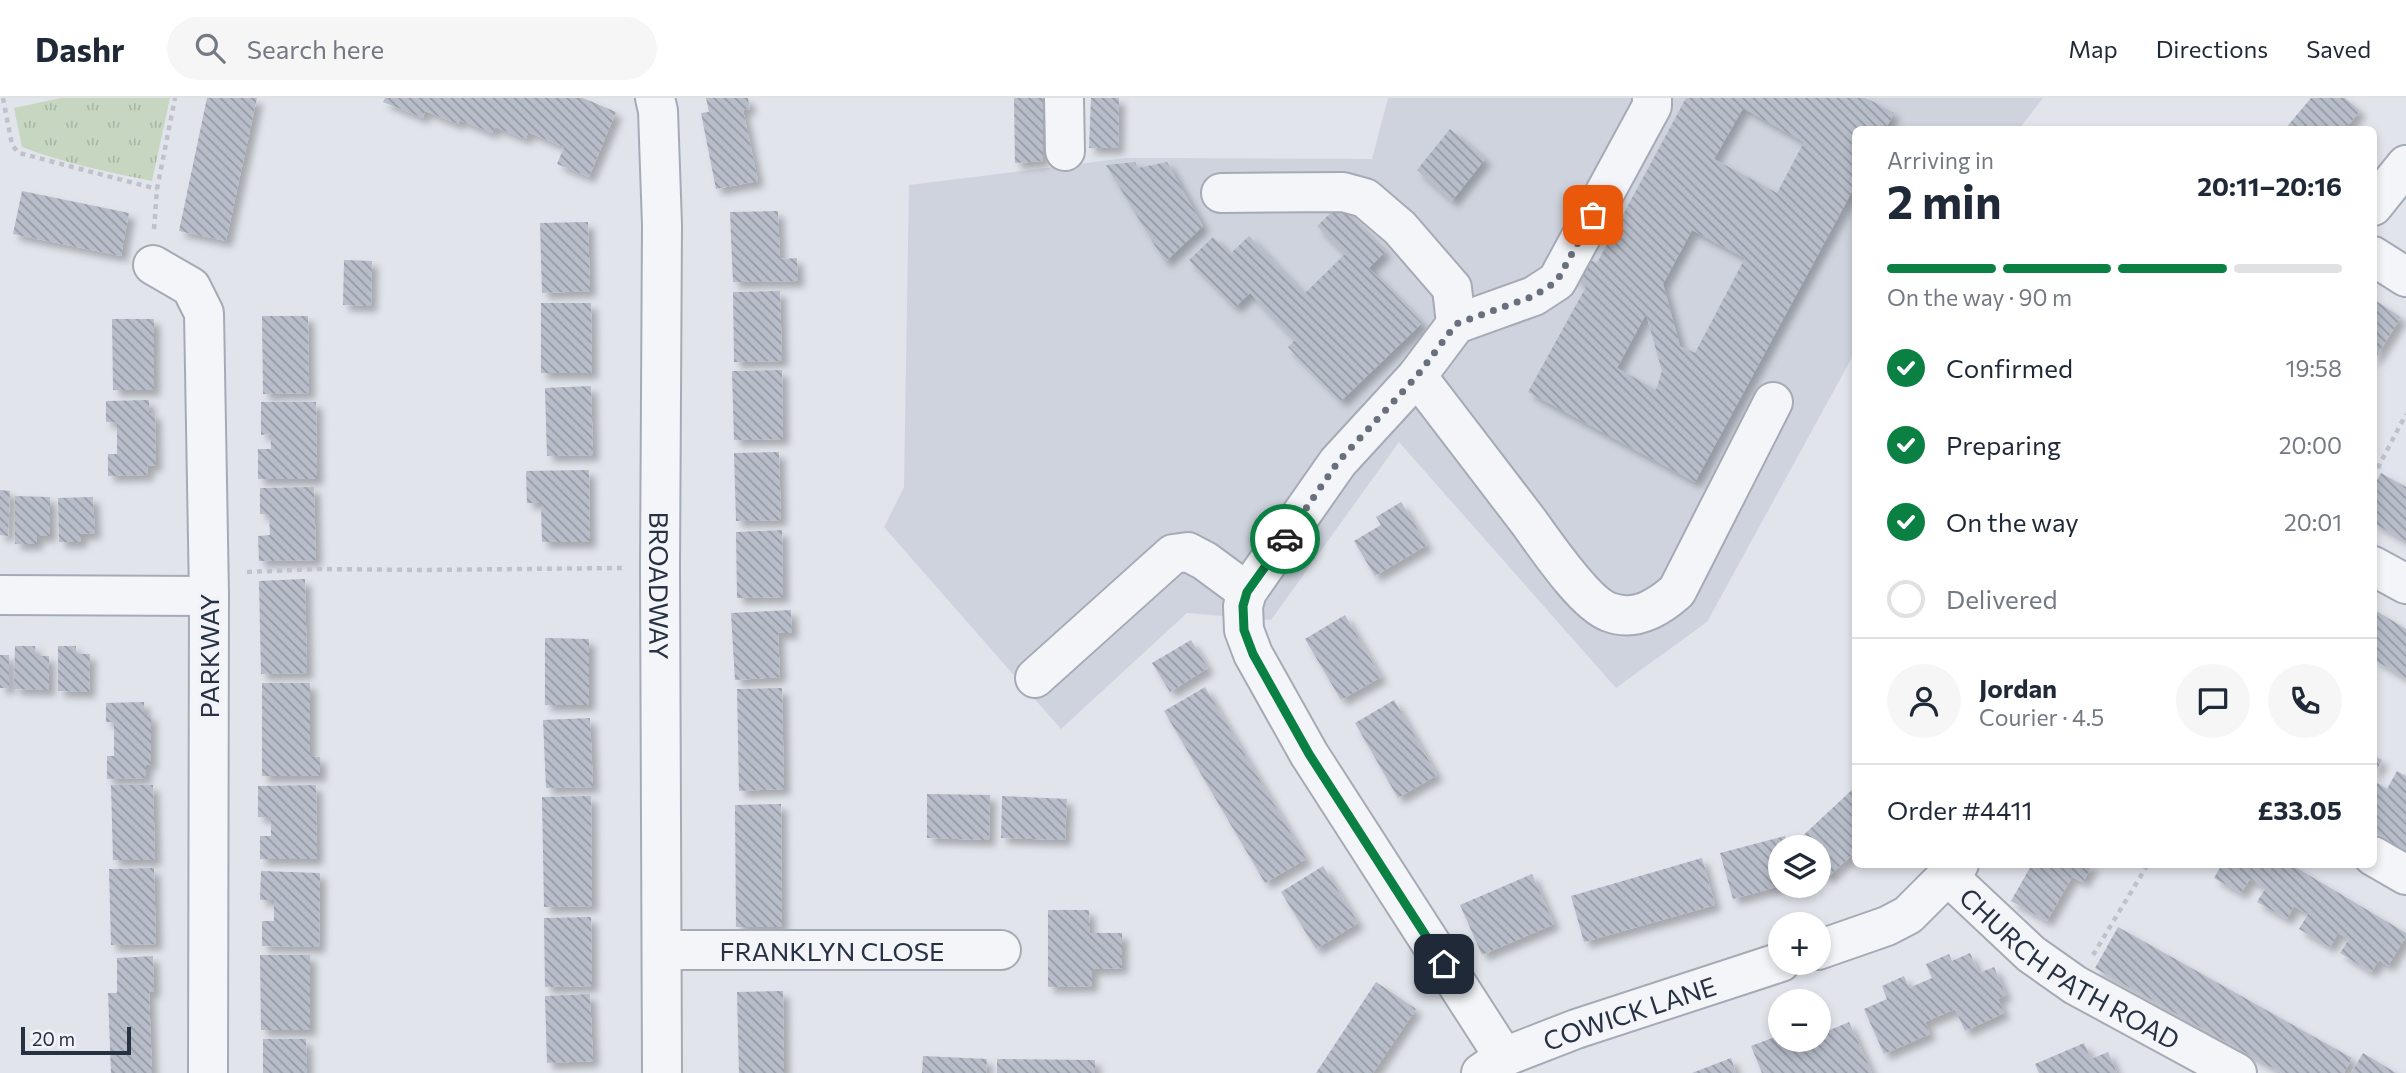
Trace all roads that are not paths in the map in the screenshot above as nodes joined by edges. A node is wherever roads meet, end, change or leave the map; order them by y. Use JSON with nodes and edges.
{"nodes":[{"id":1,"x":655,"y":98,"type":"edge"},
{"id":2,"x":1064,"y":98,"type":"edge"},
{"id":3,"x":1652,"y":98,"type":"edge"},
{"id":4,"x":1065,"y":151,"type":"dead end"},
{"id":5,"x":2406,"y":164,"type":"edge"},
{"id":6,"x":1222,"y":193,"type":"dead end"},
{"id":7,"x":2377,"y":200,"type":"edge"},
{"id":8,"x":2377,"y":259,"type":"edge"},
{"id":9,"x":153,"y":264,"type":"road end"},
{"id":10,"x":2406,"y":277,"type":"edge"},
{"id":11,"x":1456,"y":324,"type":"junction"},
{"id":12,"x":1417,"y":376,"type":"junction"},
{"id":13,"x":1773,"y":402,"type":"dead end"},
{"id":14,"x":2377,"y":568,"type":"edge"},
{"id":15,"x":208,"y":584,"type":"junction"},
{"id":16,"x":2406,"y":584,"type":"edge"},
{"id":17,"x":0,"y":595,"type":"edge"},
{"id":18,"x":1245,"y":599,"type":"junction"},
{"id":19,"x":1035,"y":678,"type":"dead end"},
{"id":20,"x":2377,"y":858,"type":"edge"},
{"id":21,"x":1954,"y":870,"type":"edge"},
{"id":22,"x":2406,"y":875,"type":"edge"},
{"id":23,"x":1831,"y":945,"type":"edge"},
{"id":24,"x":662,"y":950,"type":"junction"},
{"id":25,"x":1001,"y":950,"type":"dead end"},
{"id":26,"x":1768,"y":966,"type":"edge"},
{"id":27,"x":2184,"y":1060,"type":"edge"},
{"id":28,"x":1492,"y":1065,"type":"edge"},
{"id":29,"x":208,"y":1073,"type":"edge"},
{"id":30,"x":662,"y":1073,"type":"edge"},
{"id":31,"x":2236,"y":1073,"type":"edge"}],
"edges":[{"from":1,"to":24,"type":"street","name":"BROADWAY"},
{"from":2,"to":4,"type":"street"},
{"from":3,"to":11,"type":"street"},
{"from":5,"to":7,"type":"street"},
{"from":6,"to":11,"type":"street"},
{"from":8,"to":10,"type":"street"},
{"from":9,"to":15,"type":"street","name":"PARKWAY"},
{"from":11,"to":12,"type":"street"},
{"from":12,"to":13,"type":"street"},
{"from":12,"to":18,"type":"street"},
{"from":14,"to":16,"type":"street"},
{"from":15,"to":17,"type":"street"},
{"from":15,"to":29,"type":"street","name":"PARKWAY"},
{"from":18,"to":19,"type":"street"},
{"from":18,"to":28,"type":"street"},
{"from":20,"to":22,"type":"street"},
{"from":21,"to":23,"type":"street"},
{"from":21,"to":27,"type":"street","name":"CHURCH PATH ROAD"},
{"from":24,"to":25,"type":"street","name":"FRANKLYN CLOSE"},
{"from":24,"to":30,"type":"street","name":"BROADWAY"},
{"from":26,"to":28,"type":"street","name":"COWICK LANE"},
{"from":27,"to":31,"type":"street","name":"CHURCH PATH ROAD"}]}
